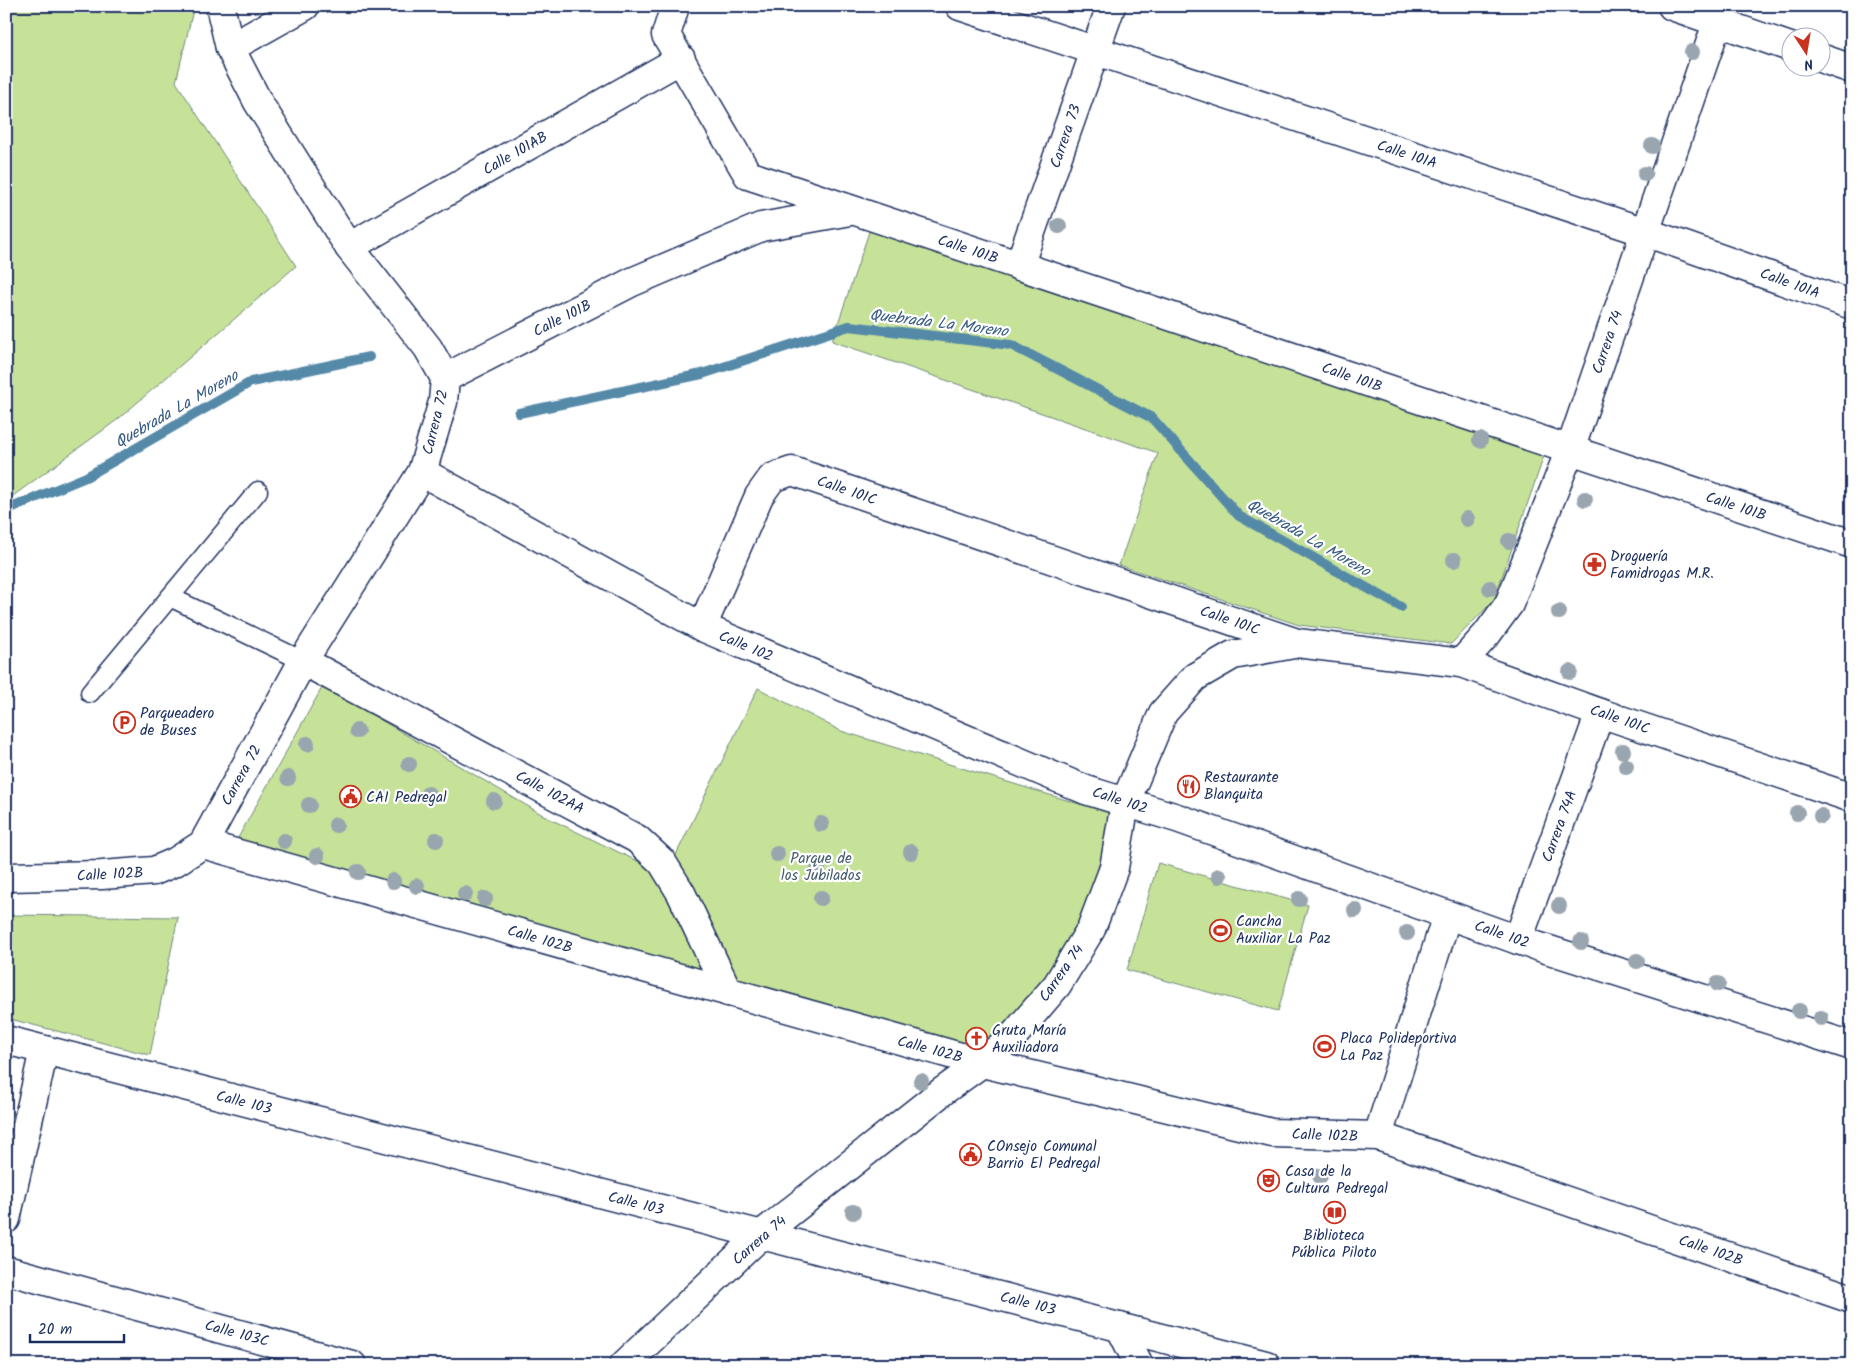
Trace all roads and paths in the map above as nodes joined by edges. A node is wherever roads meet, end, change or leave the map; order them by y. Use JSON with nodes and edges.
{"nodes":[{"id":1,"x":220,"y":6,"type":"edge"},
{"id":2,"x":305,"y":6,"type":"edge"},
{"id":3,"x":674,"y":6,"type":"edge"},
{"id":4,"x":960,"y":6,"type":"edge"},
{"id":5,"x":1111,"y":6,"type":"edge"},
{"id":6,"x":1672,"y":6,"type":"edge"},
{"id":7,"x":1720,"y":14,"type":"edge"},
{"id":8,"x":1780,"y":42,"type":"edge"},
{"id":9,"x":230,"y":48,"type":"junction"},
{"id":10,"x":1095,"y":51,"type":"junction"},
{"id":11,"x":681,"y":59,"type":"junction"},
{"id":12,"x":1830,"y":61,"type":"edge"},
{"id":13,"x":1852,"y":69,"type":"edge"},
{"id":14,"x":853,"y":210,"type":"junction"},
{"id":15,"x":1645,"y":232,"type":"junction"},
{"id":16,"x":349,"y":247,"type":"junction"},
{"id":17,"x":1019,"y":266,"type":"junction"},
{"id":18,"x":1852,"y":305,"type":"edge"},
{"id":19,"x":445,"y":378,"type":"junction"},
{"id":20,"x":1570,"y":450,"type":"junction"},
{"id":21,"x":422,"y":472,"type":"junction"},
{"id":22,"x":258,"y":491,"type":"dead end"},
{"id":23,"x":1852,"y":544,"type":"edge"},
{"id":24,"x":170,"y":597,"type":"junction"},
{"id":25,"x":702,"y":627,"type":"junction"},
{"id":26,"x":1296,"y":643,"type":"junction"},
{"id":27,"x":303,"y":661,"type":"junction"},
{"id":28,"x":1461,"y":662,"type":"junction"},
{"id":29,"x":90,"y":693,"type":"dead end"},
{"id":30,"x":1600,"y":712,"type":"junction"},
{"id":31,"x":1852,"y":798,"type":"edge"},
{"id":32,"x":1125,"y":803,"type":"junction"},
{"id":33,"x":203,"y":844,"type":"junction"},
{"id":34,"x":6,"y":877,"type":"edge"},
{"id":35,"x":1447,"y":915,"type":"junction"},
{"id":36,"x":1518,"y":940,"type":"junction"},
{"id":37,"x":728,"y":992,"type":"junction"},
{"id":38,"x":6,"y":1040,"type":"edge"},
{"id":39,"x":1852,"y":1046,"type":"edge"},
{"id":40,"x":44,"y":1050,"type":"junction"},
{"id":41,"x":982,"y":1062,"type":"junction"},
{"id":42,"x":1378,"y":1136,"type":"junction"},
{"id":43,"x":6,"y":1219,"type":"edge"},
{"id":44,"x":761,"y":1235,"type":"junction"},
{"id":45,"x":6,"y":1270,"type":"edge"},
{"id":46,"x":1852,"y":1298,"type":"edge"},
{"id":47,"x":1120,"y":1327,"type":"junction"},
{"id":48,"x":352,"y":1365,"type":"edge"},
{"id":49,"x":624,"y":1365,"type":"edge"},
{"id":50,"x":1139,"y":1365,"type":"edge"},
{"id":51,"x":1266,"y":1365,"type":"edge"}],
"edges":[{"from":1,"to":9,"type":"street","name":"Carrera 72"},
{"from":2,"to":9,"type":"street"},
{"from":3,"to":11,"type":"street"},
{"from":4,"to":10,"type":"street","name":"Calle 101A"},
{"from":5,"to":10,"type":"street","name":"Carrera 73"},
{"from":6,"to":7,"type":"street"},
{"from":7,"to":8,"type":"street"},
{"from":7,"to":15,"type":"street","name":"Carrera 74"},
{"from":9,"to":16,"type":"street","name":"Carrera 72"},
{"from":10,"to":15,"type":"street","name":"Calle 101A"},
{"from":10,"to":17,"type":"street","name":"Carrera 73"},
{"from":11,"to":14,"type":"street","name":"Calle 101B"},
{"from":11,"to":16,"type":"street","name":"Calle 101AB"},
{"from":12,"to":13,"type":"street"},
{"from":14,"to":17,"type":"street","name":"Calle 101B"},
{"from":14,"to":19,"type":"street","name":"Calle 101B"},
{"from":15,"to":18,"type":"street","name":"Calle 101A"},
{"from":15,"to":20,"type":"street","name":"Carrera 74"},
{"from":16,"to":19,"type":"street","name":"Carrera 72"},
{"from":17,"to":20,"type":"street","name":"Calle 101B"},
{"from":19,"to":21,"type":"street","name":"Carrera 72"},
{"from":20,"to":23,"type":"street","name":"Calle 101B"},
{"from":20,"to":28,"type":"street","name":"Carrera 74"},
{"from":21,"to":25,"type":"street","name":"Calle 102"},
{"from":21,"to":27,"type":"street","name":"Carrera 72"},
{"from":22,"to":24,"type":"lane"},
{"from":24,"to":27,"type":"lane"},
{"from":24,"to":29,"type":"lane"},
{"from":25,"to":26,"type":"street","name":"Calle 101C"},
{"from":25,"to":32,"type":"street","name":"Calle 102"},
{"from":26,"to":28,"type":"street","name":"Calle 101C"},
{"from":26,"to":32,"type":"street","name":"Carrera 74"},
{"from":27,"to":33,"type":"street","name":"Carrera 72"},
{"from":27,"to":37,"type":"street","name":"Calle 102AA"},
{"from":28,"to":30,"type":"street","name":"Calle 101C"},
{"from":30,"to":31,"type":"street","name":"Calle 101C"},
{"from":30,"to":36,"type":"street","name":"Carrera 74A"},
{"from":32,"to":35,"type":"street","name":"Calle 102"},
{"from":32,"to":41,"type":"street","name":"Carrera 74"},
{"from":33,"to":34,"type":"street","name":"Calle 102B"},
{"from":33,"to":37,"type":"street","name":"Calle 102B"},
{"from":35,"to":36,"type":"street","name":"Calle 102"},
{"from":35,"to":42,"type":"street"},
{"from":36,"to":39,"type":"street","name":"Calle 102"},
{"from":37,"to":41,"type":"street","name":"Calle 102B"},
{"from":38,"to":40,"type":"street","name":"Calle 103"},
{"from":40,"to":43,"type":"street"},
{"from":40,"to":44,"type":"street","name":"Calle 103"},
{"from":41,"to":42,"type":"street","name":"Calle 102B"},
{"from":41,"to":44,"type":"street","name":"Carrera 74"},
{"from":42,"to":46,"type":"street","name":"Calle 102B"},
{"from":44,"to":47,"type":"street","name":"Calle 103"},
{"from":44,"to":49,"type":"street","name":"Carrera 74"},
{"from":45,"to":48,"type":"street","name":"Calle 103C"},
{"from":47,"to":50,"type":"street"},
{"from":47,"to":51,"type":"street","name":"Calle 103"}]}
